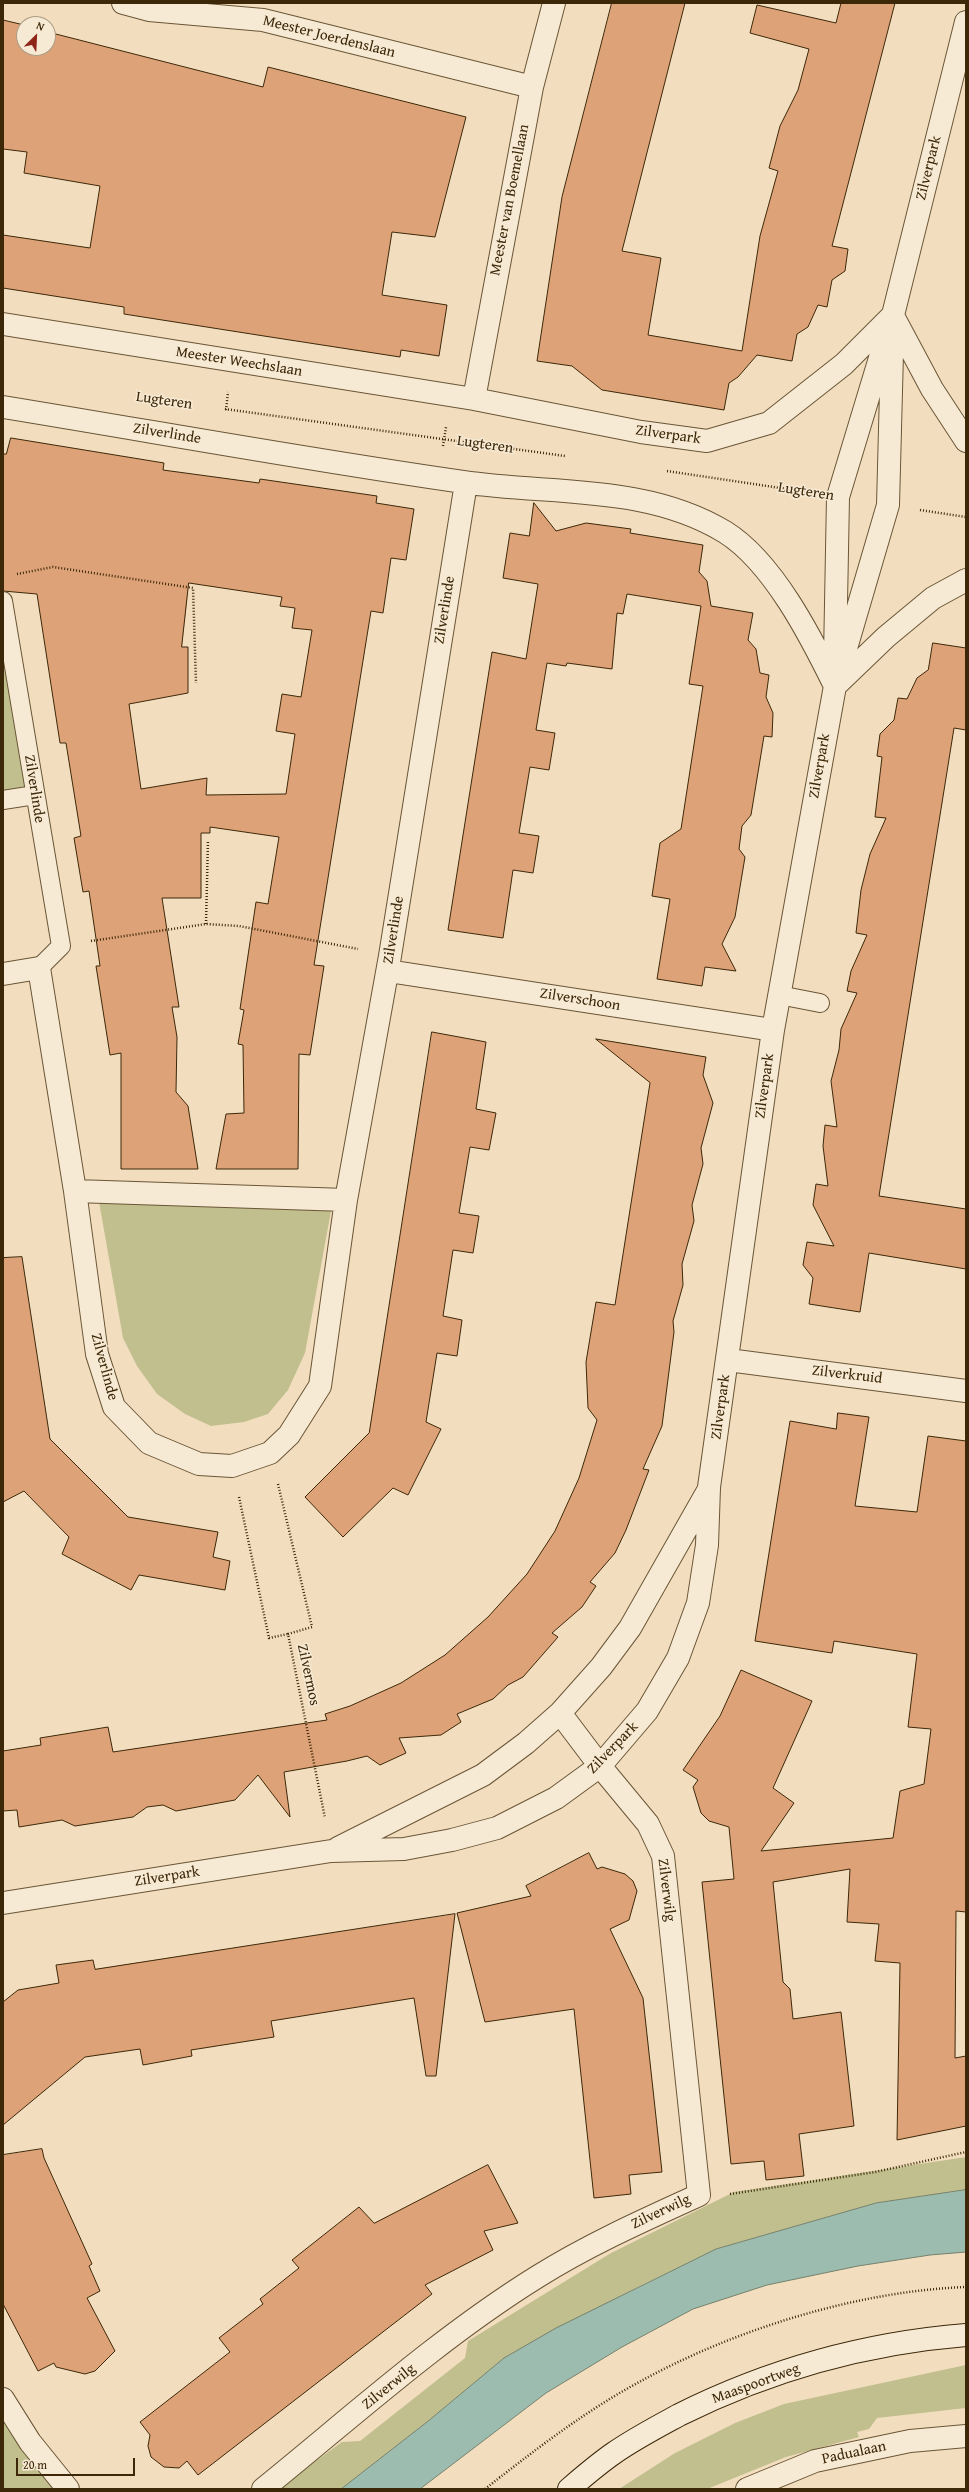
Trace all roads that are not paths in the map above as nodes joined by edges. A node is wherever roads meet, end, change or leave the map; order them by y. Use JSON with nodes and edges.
{"nodes":[{"id":1,"x":123,"y":3,"type":"edge"},
{"id":2,"x":554,"y":3,"type":"edge"},
{"id":3,"x":210,"y":9,"type":"edge"},
{"id":4,"x":966,"y":22,"type":"edge"},
{"id":5,"x":532,"y":87,"type":"junction"},
{"id":6,"x":893,"y":315,"type":"junction"},
{"id":7,"x":3,"y":324,"type":"edge"},
{"id":8,"x":474,"y":399,"type":"junction"},
{"id":9,"x":3,"y":407,"type":"edge"},
{"id":10,"x":966,"y":441,"type":"edge"},
{"id":11,"x":466,"y":482,"type":"junction"},
{"id":12,"x":966,"y":580,"type":"edge"},
{"id":13,"x":3,"y":602,"type":"edge"},
{"id":14,"x":6,"y":632,"type":"edge"},
{"id":15,"x":835,"y":686,"type":"junction"},
{"id":16,"x":35,"y":795,"type":"junction"},
{"id":17,"x":3,"y":800,"type":"edge"},
{"id":18,"x":389,"y":963,"type":"junction"},
{"id":19,"x":39,"y":968,"type":"junction"},
{"id":20,"x":3,"y":974,"type":"edge"},
{"id":21,"x":779,"y":995,"type":"junction"},
{"id":22,"x":820,"y":1003,"type":"dead end"},
{"id":23,"x":773,"y":1030,"type":"junction"},
{"id":24,"x":74,"y":1191,"type":"junction"},
{"id":25,"x":346,"y":1200,"type":"junction"},
{"id":26,"x":728,"y":1360,"type":"junction"},
{"id":27,"x":966,"y":1391,"type":"edge"},
{"id":28,"x":710,"y":1487,"type":"junction"},
{"id":29,"x":560,"y":1713,"type":"junction"},
{"id":30,"x":600,"y":1766,"type":"junction"},
{"id":31,"x":332,"y":1851,"type":"junction"},
{"id":32,"x":3,"y":1903,"type":"edge"},
{"id":33,"x":966,"y":2335,"type":"edge"},
{"id":34,"x":3,"y":2399,"type":"edge"},
{"id":35,"x":966,"y":2436,"type":"edge"},
{"id":36,"x":68,"y":2489,"type":"edge"},
{"id":37,"x":262,"y":2489,"type":"edge"},
{"id":38,"x":568,"y":2489,"type":"edge"},
{"id":39,"x":747,"y":2489,"type":"edge"}],
"edges":[{"from":1,"to":3,"type":"street","name":"Meester Joerdenslaan"},
{"from":2,"to":5,"type":"street","name":"Meester van Boemellaan"},
{"from":3,"to":5,"type":"street","name":"Meester Joerdenslaan"},
{"from":4,"to":6,"type":"street","name":"Zilverpark"},
{"from":5,"to":8,"type":"street","name":"Meester van Boemellaan"},
{"from":6,"to":8,"type":"street","name":"Zilverpark"},
{"from":6,"to":10,"type":"street"},
{"from":6,"to":15,"type":"street","name":"Zilverpark"},
{"from":6,"to":15,"type":"street","name":"Zilverpark"},
{"from":7,"to":8,"type":"street","name":"Meester Weechslaan"},
{"from":9,"to":11,"type":"street","name":"Zilverlinde"},
{"from":11,"to":15,"type":"street"},
{"from":11,"to":18,"type":"street","name":"Zilverlinde"},
{"from":12,"to":15,"type":"street"},
{"from":13,"to":14,"type":"lane","name":"Zilverlinde"},
{"from":14,"to":16,"type":"lane","name":"Zilverlinde"},
{"from":15,"to":21,"type":"street","name":"Zilverpark"},
{"from":16,"to":17,"type":"lane"},
{"from":16,"to":19,"type":"lane","name":"Zilverlinde"},
{"from":18,"to":23,"type":"street","name":"Zilverschoon"},
{"from":18,"to":25,"type":"street","name":"Zilverlinde"},
{"from":19,"to":20,"type":"street"},
{"from":19,"to":24,"type":"street","name":"Zilverlinde"},
{"from":21,"to":22,"type":"lane"},
{"from":21,"to":23,"type":"street","name":"Zilverpark"},
{"from":23,"to":26,"type":"street","name":"Zilverpark"},
{"from":24,"to":25,"type":"street"},
{"from":24,"to":25,"type":"street","name":"Zilverlinde"},
{"from":26,"to":27,"type":"street","name":"Zilverkruid"},
{"from":26,"to":28,"type":"street","name":"Zilverpark"},
{"from":28,"to":29,"type":"street","name":"Zilverpark"},
{"from":28,"to":30,"type":"street","name":"Zilverpark"},
{"from":29,"to":30,"type":"street","name":"Zilverwilg"},
{"from":29,"to":31,"type":"street","name":"Zilverpark"},
{"from":30,"to":31,"type":"street","name":"Zilverpark"},
{"from":30,"to":37,"type":"street","name":"Zilverwilg"},
{"from":31,"to":32,"type":"street","name":"Zilverpark"},
{"from":33,"to":38,"type":"street","name":"Maaspoortweg"},
{"from":34,"to":36,"type":"street"},
{"from":35,"to":39,"type":"street","name":"Padualaan"}]}
